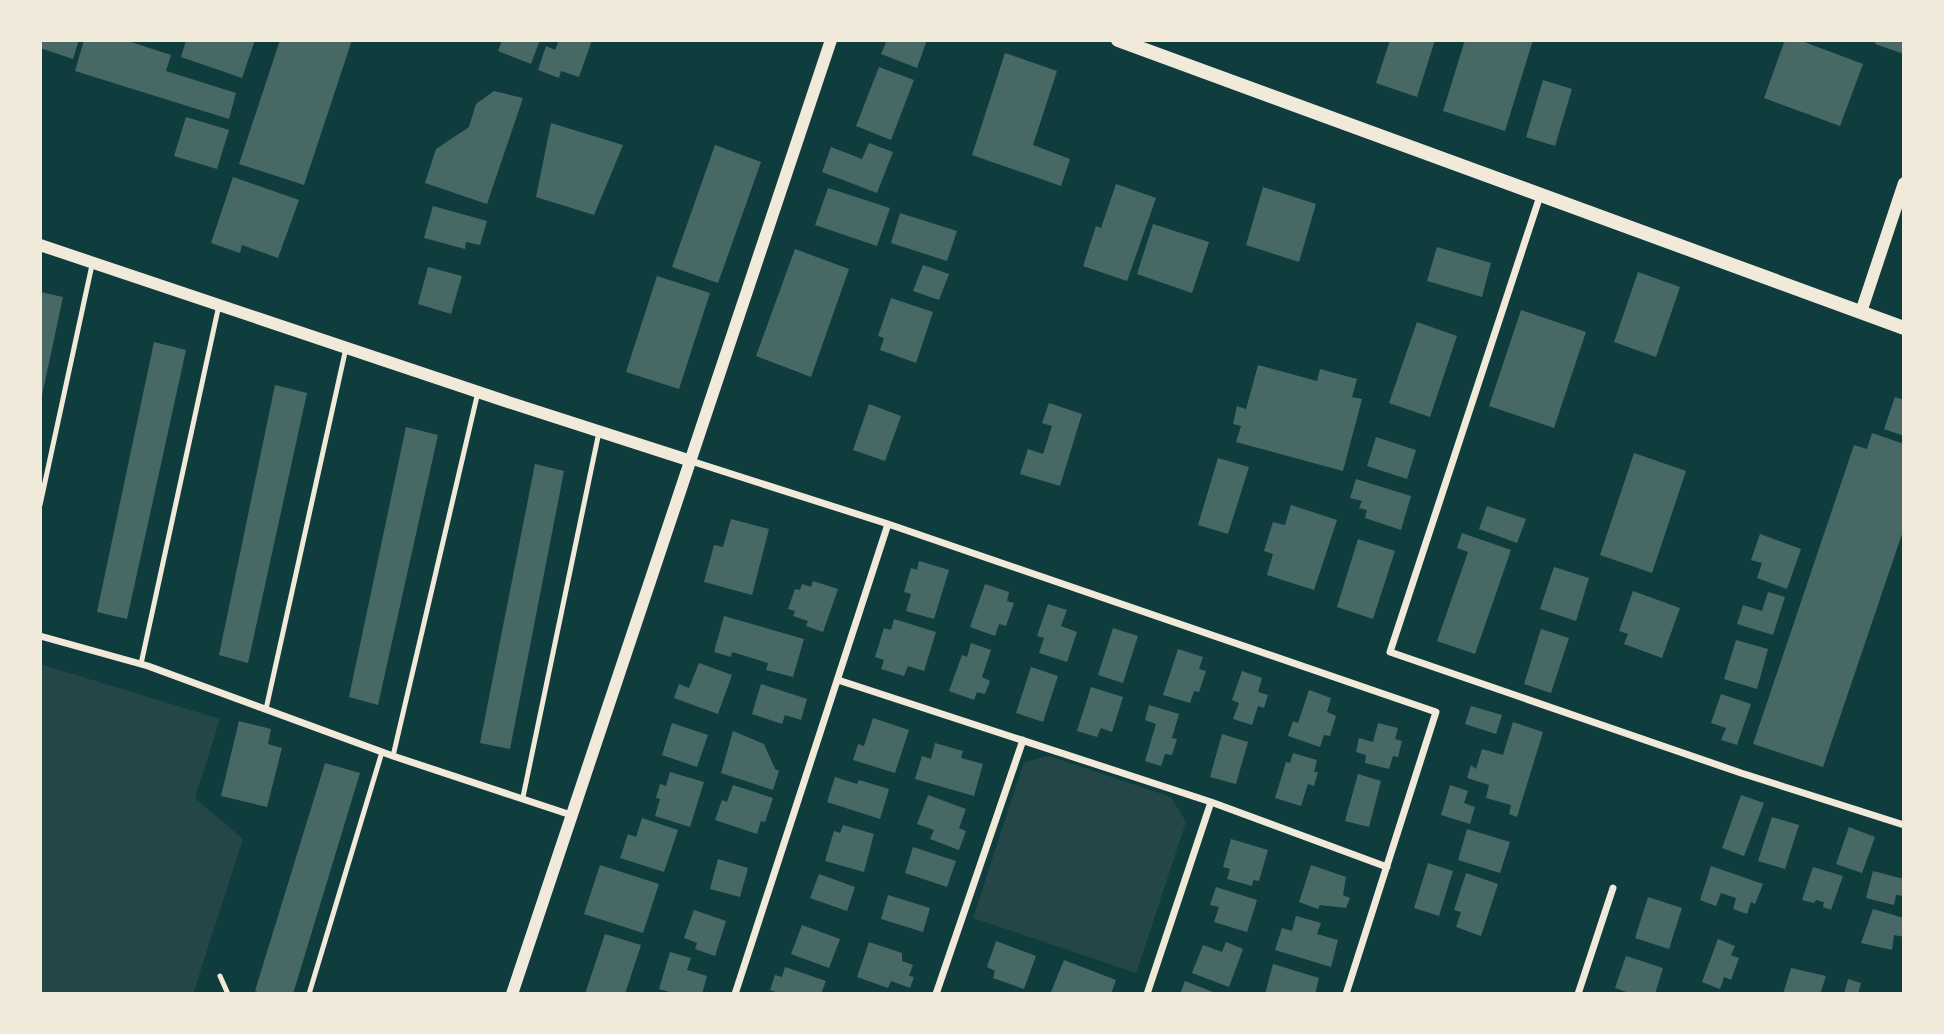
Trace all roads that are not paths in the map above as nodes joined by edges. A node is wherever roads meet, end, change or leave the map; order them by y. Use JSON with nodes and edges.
{"nodes":[{"id":1,"x":831,"y":40,"type":"edge"},
{"id":2,"x":1118,"y":40,"type":"edge"},
{"id":3,"x":1904,"y":183,"type":"edge"},
{"id":4,"x":1540,"y":196,"type":"junction"},
{"id":5,"x":40,"y":245,"type":"edge"},
{"id":6,"x":93,"y":263,"type":"junction"},
{"id":7,"x":219,"y":305,"type":"junction"},
{"id":8,"x":1861,"y":312,"type":"junction"},
{"id":9,"x":1904,"y":328,"type":"edge"},
{"id":10,"x":346,"y":348,"type":"junction"},
{"id":11,"x":478,"y":392,"type":"junction"},
{"id":12,"x":599,"y":432,"type":"junction"},
{"id":13,"x":691,"y":461,"type":"junction"},
{"id":14,"x":40,"y":505,"type":"edge"},
{"id":15,"x":888,"y":524,"type":"junction"},
{"id":16,"x":40,"y":636,"type":"edge"},
{"id":17,"x":141,"y":664,"type":"junction"},
{"id":18,"x":838,"y":680,"type":"junction"},
{"id":19,"x":266,"y":709,"type":"junction"},
{"id":20,"x":1023,"y":740,"type":"junction"},
{"id":21,"x":382,"y":752,"type":"junction"},
{"id":22,"x":393,"y":756,"type":"junction"},
{"id":23,"x":523,"y":797,"type":"junction"},
{"id":24,"x":1211,"y":802,"type":"junction"},
{"id":25,"x":571,"y":815,"type":"junction"},
{"id":26,"x":1904,"y":825,"type":"edge"},
{"id":27,"x":1387,"y":867,"type":"junction"},
{"id":28,"x":1613,"y":888,"type":"dead end"},
{"id":29,"x":220,"y":976,"type":"dead end"},
{"id":30,"x":228,"y":994,"type":"edge"},
{"id":31,"x":309,"y":994,"type":"edge"},
{"id":32,"x":512,"y":994,"type":"edge"},
{"id":33,"x":735,"y":994,"type":"edge"},
{"id":34,"x":936,"y":994,"type":"edge"},
{"id":35,"x":1147,"y":994,"type":"edge"},
{"id":36,"x":1346,"y":994,"type":"edge"},
{"id":37,"x":1578,"y":994,"type":"edge"}],
"edges":[{"from":1,"to":13,"type":"street"},
{"from":2,"to":4,"type":"main road"},
{"from":3,"to":8,"type":"street"},
{"from":4,"to":8,"type":"main road"},
{"from":4,"to":26,"type":"street"},
{"from":5,"to":6,"type":"street"},
{"from":6,"to":7,"type":"street"},
{"from":6,"to":14,"type":"lane"},
{"from":7,"to":10,"type":"street"},
{"from":7,"to":17,"type":"lane"},
{"from":8,"to":9,"type":"main road"},
{"from":10,"to":11,"type":"street"},
{"from":10,"to":19,"type":"lane"},
{"from":11,"to":12,"type":"street"},
{"from":11,"to":22,"type":"lane"},
{"from":12,"to":13,"type":"street"},
{"from":12,"to":23,"type":"lane"},
{"from":13,"to":15,"type":"street"},
{"from":13,"to":25,"type":"street"},
{"from":15,"to":18,"type":"street"},
{"from":15,"to":27,"type":"street"},
{"from":16,"to":17,"type":"street"},
{"from":17,"to":19,"type":"street"},
{"from":18,"to":20,"type":"street"},
{"from":18,"to":33,"type":"street"},
{"from":19,"to":21,"type":"street"},
{"from":20,"to":24,"type":"street"},
{"from":20,"to":34,"type":"street"},
{"from":21,"to":22,"type":"street"},
{"from":21,"to":31,"type":"lane"},
{"from":22,"to":23,"type":"street"},
{"from":23,"to":25,"type":"street"},
{"from":24,"to":27,"type":"street"},
{"from":24,"to":35,"type":"street"},
{"from":25,"to":32,"type":"street"},
{"from":27,"to":36,"type":"street"},
{"from":28,"to":37,"type":"street"},
{"from":29,"to":30,"type":"lane"}]}
